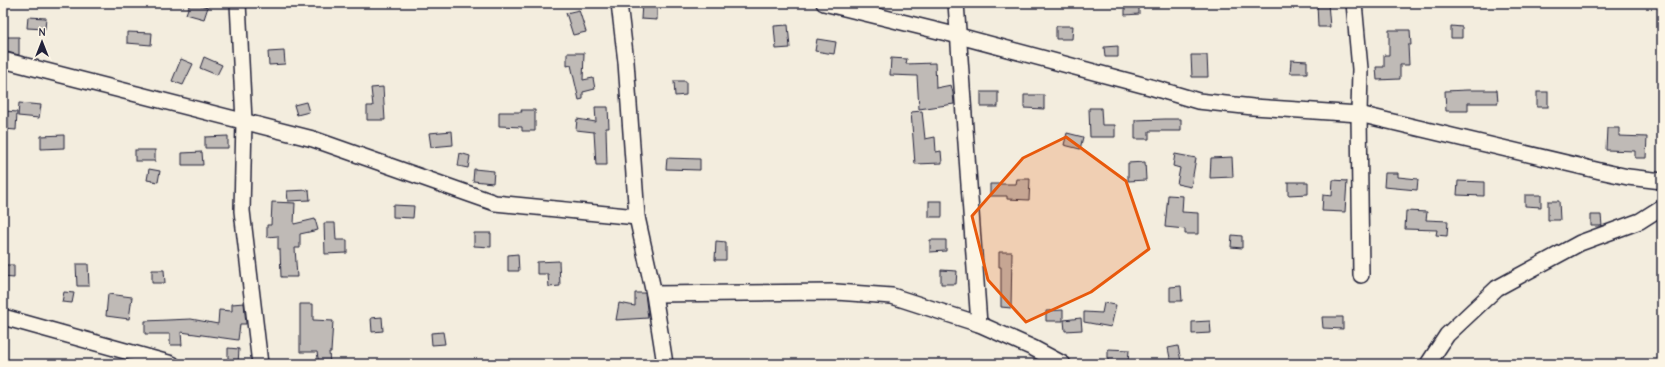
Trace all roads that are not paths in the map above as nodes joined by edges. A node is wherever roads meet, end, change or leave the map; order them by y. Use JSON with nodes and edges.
{"nodes":[{"id":1,"x":238,"y":3,"type":"edge"},
{"id":2,"x":619,"y":3,"type":"edge"},
{"id":3,"x":824,"y":3,"type":"edge"},
{"id":4,"x":956,"y":3,"type":"edge"},
{"id":5,"x":1354,"y":3,"type":"edge"},
{"id":6,"x":959,"y":36,"type":"junction"},
{"id":7,"x":3,"y":60,"type":"edge"},
{"id":8,"x":1359,"y":114,"type":"junction"},
{"id":9,"x":244,"y":121,"type":"junction"},
{"id":10,"x":1662,"y":181,"type":"edge"},
{"id":11,"x":1662,"y":207,"type":"edge"},
{"id":12,"x":637,"y":217,"type":"junction"},
{"id":13,"x":1361,"y":275,"type":"dead end"},
{"id":14,"x":654,"y":294,"type":"junction"},
{"id":15,"x":3,"y":317,"type":"edge"},
{"id":16,"x":979,"y":324,"type":"junction"},
{"id":17,"x":172,"y":364,"type":"edge"},
{"id":18,"x":260,"y":364,"type":"edge"},
{"id":19,"x":664,"y":364,"type":"edge"},
{"id":20,"x":1063,"y":364,"type":"edge"},
{"id":21,"x":1428,"y":364,"type":"edge"}],
"edges":[{"from":1,"to":9,"type":"street"},
{"from":2,"to":12,"type":"street"},
{"from":3,"to":6,"type":"street"},
{"from":4,"to":6,"type":"street"},
{"from":5,"to":8,"type":"street"},
{"from":6,"to":8,"type":"street"},
{"from":6,"to":16,"type":"street"},
{"from":7,"to":9,"type":"street"},
{"from":8,"to":10,"type":"street"},
{"from":8,"to":13,"type":"street"},
{"from":9,"to":12,"type":"street"},
{"from":9,"to":18,"type":"street"},
{"from":11,"to":21,"type":"street"},
{"from":12,"to":14,"type":"street"},
{"from":14,"to":16,"type":"street"},
{"from":14,"to":19,"type":"street"},
{"from":15,"to":17,"type":"street"},
{"from":16,"to":20,"type":"street"}]}
